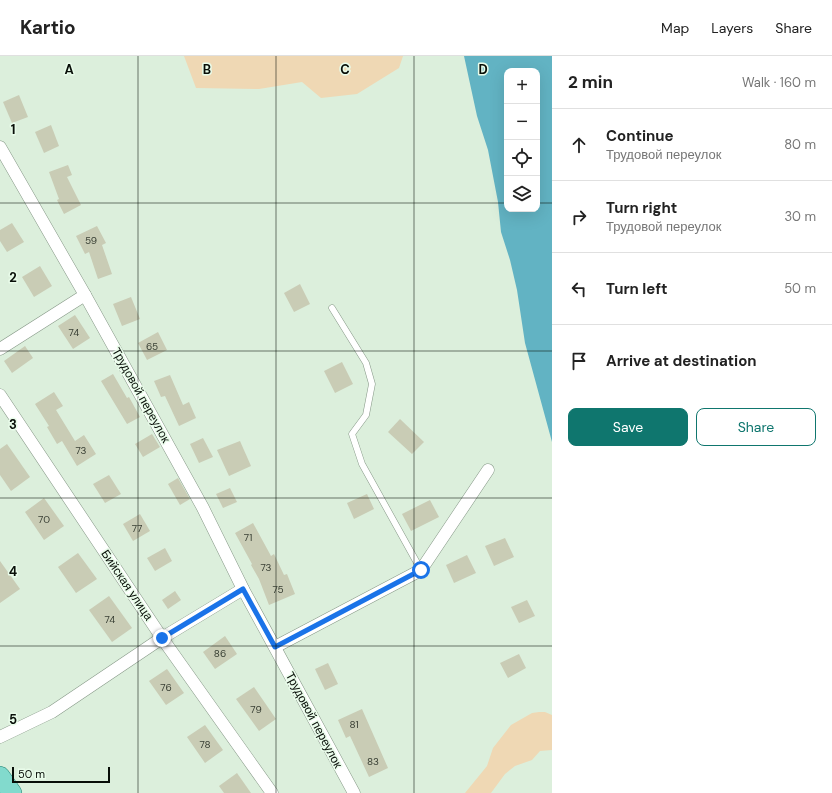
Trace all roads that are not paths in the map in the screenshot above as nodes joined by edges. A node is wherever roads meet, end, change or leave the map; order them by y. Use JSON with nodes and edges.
{"nodes":[{"id":1,"x":0,"y":147,"type":"edge"},
{"id":2,"x":85,"y":295,"type":"junction"},
{"id":3,"x":332,"y":308,"type":"dead end"},
{"id":4,"x":0,"y":349,"type":"edge"},
{"id":5,"x":0,"y":395,"type":"edge"},
{"id":6,"x":488,"y":470,"type":"dead end"},
{"id":7,"x":421,"y":570,"type":"junction"},
{"id":8,"x":243,"y":589,"type":"junction"},
{"id":9,"x":162,"y":638,"type":"junction"},
{"id":10,"x":275,"y":647,"type":"junction"},
{"id":11,"x":0,"y":737,"type":"edge"},
{"id":12,"x":0,"y":776,"type":"edge"},
{"id":13,"x":12,"y":793,"type":"edge"},
{"id":14,"x":272,"y":793,"type":"edge"},
{"id":15,"x":354,"y":793,"type":"edge"}],
"edges":[{"from":1,"to":2,"type":"street","name":"Трудовой переулок"},
{"from":2,"to":4,"type":"street"},
{"from":2,"to":8,"type":"street","name":"Трудовой переулок"},
{"from":3,"to":7,"type":"lane"},
{"from":5,"to":9,"type":"street","name":"Бийская улица"},
{"from":6,"to":7,"type":"street"},
{"from":7,"to":10,"type":"street"},
{"from":8,"to":9,"type":"street"},
{"from":8,"to":10,"type":"street","name":"Трудовой переулок"},
{"from":9,"to":11,"type":"street"},
{"from":9,"to":14,"type":"street","name":"Бийская улица"},
{"from":10,"to":15,"type":"street","name":"Трудовой переулок"},
{"from":12,"to":13,"type":"main road"}]}
